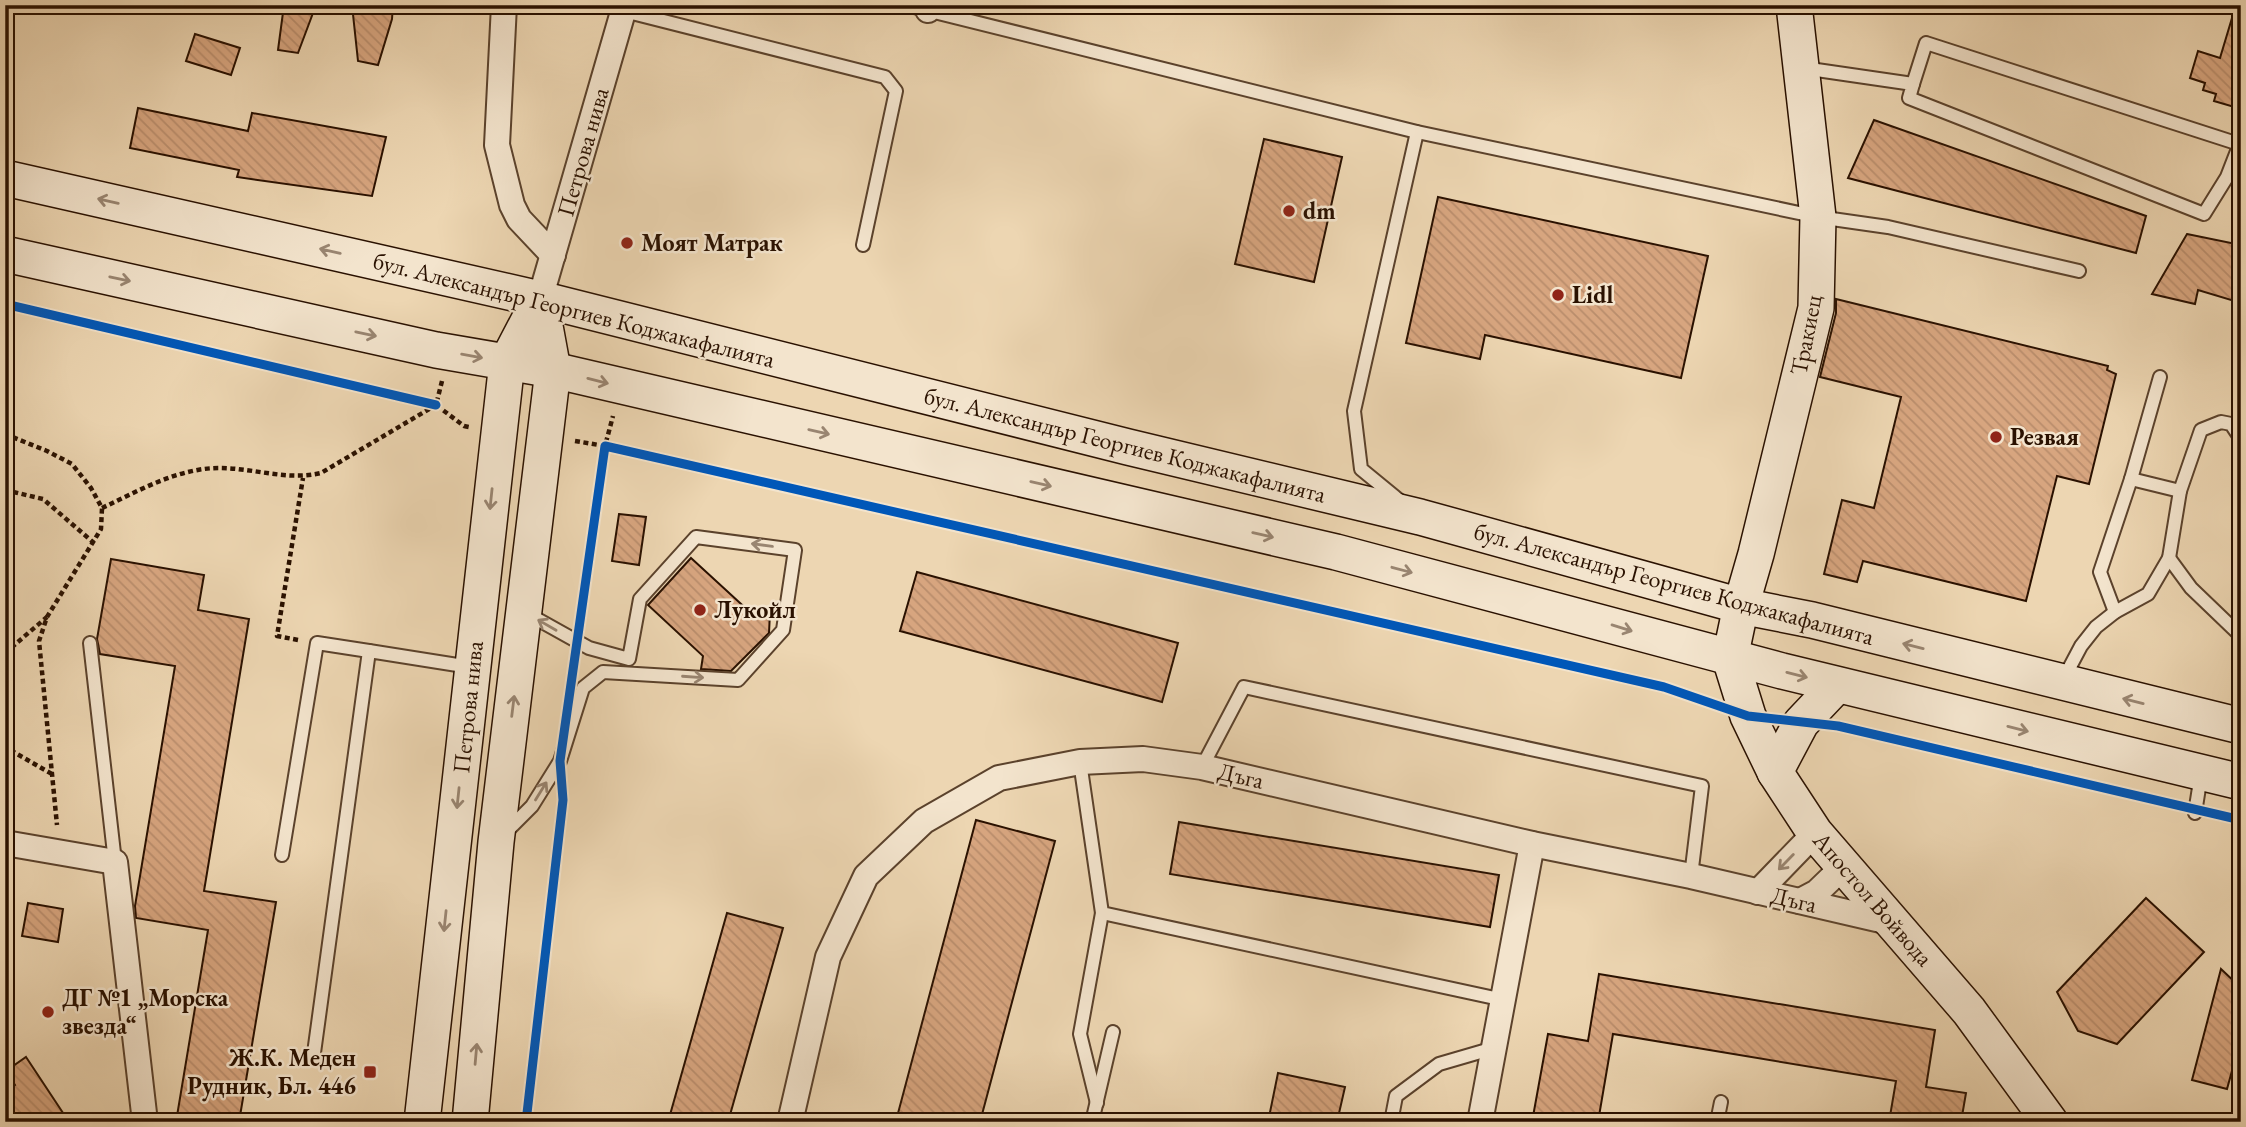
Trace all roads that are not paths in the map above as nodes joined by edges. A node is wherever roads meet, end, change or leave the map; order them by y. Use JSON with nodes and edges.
{"nodes":[{"id":1,"x":504,"y":5,"type":"edge"},
{"id":2,"x":1794,"y":5,"type":"edge"},
{"id":3,"x":921,"y":7,"type":"edge"},
{"id":4,"x":625,"y":8,"type":"edge"},
{"id":5,"x":1801,"y":68,"type":"junction"},
{"id":6,"x":1913,"y":84,"type":"junction"},
{"id":7,"x":1417,"y":132,"type":"junction"},
{"id":8,"x":2240,"y":142,"type":"edge"},
{"id":9,"x":2228,"y":177,"type":"junction"},
{"id":10,"x":5,"y":178,"type":"edge"},
{"id":11,"x":2241,"y":181,"type":"edge"},
{"id":12,"x":1818,"y":217,"type":"junction"},
{"id":13,"x":863,"y":245,"type":"dead end"},
{"id":14,"x":5,"y":254,"type":"edge"},
{"id":15,"x":553,"y":255,"type":"junction"},
{"id":16,"x":2079,"y":271,"type":"dead end"},
{"id":17,"x":540,"y":299,"type":"junction"},
{"id":18,"x":507,"y":362,"type":"junction"},
{"id":19,"x":553,"y":370,"type":"junction"},
{"id":20,"x":2160,"y":377,"type":"dead end"},
{"id":21,"x":2241,"y":439,"type":"edge"},
{"id":22,"x":2131,"y":479,"type":"junction"},
{"id":23,"x":2180,"y":491,"type":"junction"},
{"id":24,"x":1420,"y":517,"type":"junction"},
{"id":25,"x":2169,"y":558,"type":"junction"},
{"id":26,"x":1741,"y":606,"type":"junction"},
{"id":27,"x":524,"y":612,"type":"junction"},
{"id":28,"x":2115,"y":612,"type":"junction"},
{"id":29,"x":2241,"y":636,"type":"edge"},
{"id":30,"x":90,"y":643,"type":"dead end"},
{"id":31,"x":369,"y":651,"type":"junction"},
{"id":32,"x":1730,"y":658,"type":"junction"},
{"id":33,"x":629,"y":659,"type":"junction"},
{"id":34,"x":472,"y":667,"type":"junction"},
{"id":35,"x":626,"y":673,"type":"junction"},
{"id":36,"x":2062,"y":683,"type":"junction"},
{"id":37,"x":1838,"y":685,"type":"junction"},
{"id":38,"x":2241,"y":726,"type":"edge"},
{"id":39,"x":1080,"y":762,"type":"junction"},
{"id":40,"x":1202,"y":767,"type":"junction"},
{"id":41,"x":1775,"y":772,"type":"junction"},
{"id":42,"x":2201,"y":774,"type":"junction"},
{"id":43,"x":2241,"y":782,"type":"edge"},
{"id":44,"x":2195,"y":813,"type":"dead end"},
{"id":45,"x":1815,"y":833,"type":"junction"},
{"id":46,"x":496,"y":842,"type":"junction"},
{"id":47,"x":5,"y":844,"type":"edge"},
{"id":48,"x":1532,"y":844,"type":"junction"},
{"id":49,"x":282,"y":855,"type":"dead end"},
{"id":50,"x":115,"y":862,"type":"junction"},
{"id":51,"x":1843,"y":866,"type":"junction"},
{"id":52,"x":1692,"y":876,"type":"junction"},
{"id":53,"x":1758,"y":891,"type":"junction"},
{"id":54,"x":1800,"y":901,"type":"junction"},
{"id":55,"x":1102,"y":913,"type":"junction"},
{"id":56,"x":1895,"y":923,"type":"junction"},
{"id":57,"x":1504,"y":1000,"type":"junction"},
{"id":58,"x":1113,"y":1032,"type":"dead end"},
{"id":59,"x":1495,"y":1048,"type":"junction"},
{"id":60,"x":314,"y":1053,"type":"dead end"},
{"id":61,"x":1721,"y":1102,"type":"dead end"},
{"id":62,"x":1097,"y":1104,"type":"junction"},
{"id":63,"x":145,"y":1122,"type":"edge"},
{"id":64,"x":422,"y":1122,"type":"edge"},
{"id":65,"x":470,"y":1122,"type":"edge"},
{"id":66,"x":790,"y":1122,"type":"edge"},
{"id":67,"x":1092,"y":1122,"type":"edge"},
{"id":68,"x":1391,"y":1122,"type":"edge"},
{"id":69,"x":1480,"y":1122,"type":"edge"},
{"id":70,"x":1717,"y":1122,"type":"edge"},
{"id":71,"x":2050,"y":1122,"type":"edge"}],
"edges":[{"from":1,"to":15,"type":"street"},
{"from":2,"to":5,"type":"main road","name":"Тракиец"},
{"from":3,"to":7,"type":"lane"},
{"from":4,"to":13,"type":"lane"},
{"from":4,"to":15,"type":"street","name":"Петрова нива"},
{"from":5,"to":6,"type":"lane"},
{"from":5,"to":12,"type":"main road","name":"Тракиец"},
{"from":6,"to":8,"type":"lane"},
{"from":6,"to":9,"type":"lane"},
{"from":7,"to":12,"type":"lane"},
{"from":7,"to":24,"type":"lane"},
{"from":8,"to":9,"type":"lane"},
{"from":9,"to":11,"type":"lane"},
{"from":17,"to":10,"type":"main road","name":"бул. Александър Георгиев Коджакафалията","one_way":true},
{"from":12,"to":16,"type":"lane"},
{"from":12,"to":26,"type":"main road","name":"Тракиец"},
{"from":14,"to":18,"type":"main road","one_way":true},
{"from":15,"to":17,"type":"street","name":"Петрова нива"},
{"from":17,"to":18,"type":"main road","name":"Петрова нива"},
{"from":17,"to":19,"type":"main road","name":"Петрова нива"},
{"from":17,"to":24,"type":"main road","name":"бул. Александър Георгиев Коджакафалията"},
{"from":18,"to":19,"type":"main road"},
{"from":18,"to":34,"type":"main road","name":"Петрова нива","one_way":true},
{"from":19,"to":27,"type":"main road","name":"Петрова нива"},
{"from":19,"to":32,"type":"main road","one_way":true},
{"from":20,"to":22,"type":"lane"},
{"from":21,"to":23,"type":"lane"},
{"from":22,"to":23,"type":"lane"},
{"from":22,"to":28,"type":"lane"},
{"from":23,"to":25,"type":"lane"},
{"from":24,"to":26,"type":"main road","name":"бул. Александър Георгиев Коджакафалията"},
{"from":25,"to":28,"type":"lane"},
{"from":25,"to":29,"type":"lane"},
{"from":26,"to":32,"type":"main road","name":"Тракиец"},
{"from":36,"to":26,"type":"main road","name":"бул. Александър Георгиев Коджакафалията","one_way":true},
{"from":33,"to":27,"type":"lane","one_way":true},
{"from":46,"to":27,"type":"main road","name":"Петрова нива","one_way":true},
{"from":28,"to":36,"type":"lane"},
{"from":30,"to":50,"type":"lane"},
{"from":31,"to":34,"type":"lane"},
{"from":31,"to":49,"type":"lane"},
{"from":31,"to":60,"type":"lane"},
{"from":32,"to":37,"type":"main road","one_way":true},
{"from":32,"to":41,"type":"main road","name":"Апостол Войвода"},
{"from":33,"to":35,"type":"lane"},
{"from":35,"to":33,"type":"lane","one_way":true},
{"from":34,"to":64,"type":"main road","name":"Петрова нива","one_way":true},
{"from":46,"to":35,"type":"lane","one_way":true},
{"from":38,"to":36,"type":"main road","name":"бул. Александър Георгиев Коджакафалията","one_way":true},
{"from":37,"to":41,"type":"main road"},
{"from":37,"to":42,"type":"main road","one_way":true},
{"from":39,"to":40,"type":"street","name":"Дъга"},
{"from":39,"to":55,"type":"lane"},
{"from":39,"to":66,"type":"street","name":"Дъга"},
{"from":40,"to":48,"type":"street","name":"Дъга"},
{"from":40,"to":52,"type":"lane"},
{"from":41,"to":45,"type":"main road","name":"Апостол Войвода"},
{"from":42,"to":43,"type":"main road"},
{"from":42,"to":44,"type":"lane"},
{"from":45,"to":51,"type":"main road","name":"Апостол Войвода"},
{"from":45,"to":53,"type":"street","one_way":true},
{"from":65,"to":46,"type":"main road","name":"Петрова нива","one_way":true},
{"from":47,"to":50,"type":"street"},
{"from":48,"to":52,"type":"street","name":"Дъга"},
{"from":48,"to":57,"type":"street"},
{"from":50,"to":63,"type":"street"},
{"from":51,"to":54,"type":"street"},
{"from":51,"to":56,"type":"main road","name":"Апостол Войвода"},
{"from":52,"to":53,"type":"street","name":"Дъга"},
{"from":53,"to":54,"type":"street","name":"Дъга"},
{"from":54,"to":56,"type":"street","name":"Дъга"},
{"from":55,"to":57,"type":"lane"},
{"from":55,"to":62,"type":"lane"},
{"from":56,"to":71,"type":"main road","name":"Апостол Войвода"},
{"from":57,"to":59,"type":"street"},
{"from":58,"to":62,"type":"lane"},
{"from":59,"to":68,"type":"lane"},
{"from":59,"to":69,"type":"street"},
{"from":61,"to":70,"type":"lane"},
{"from":62,"to":67,"type":"lane"}]}
